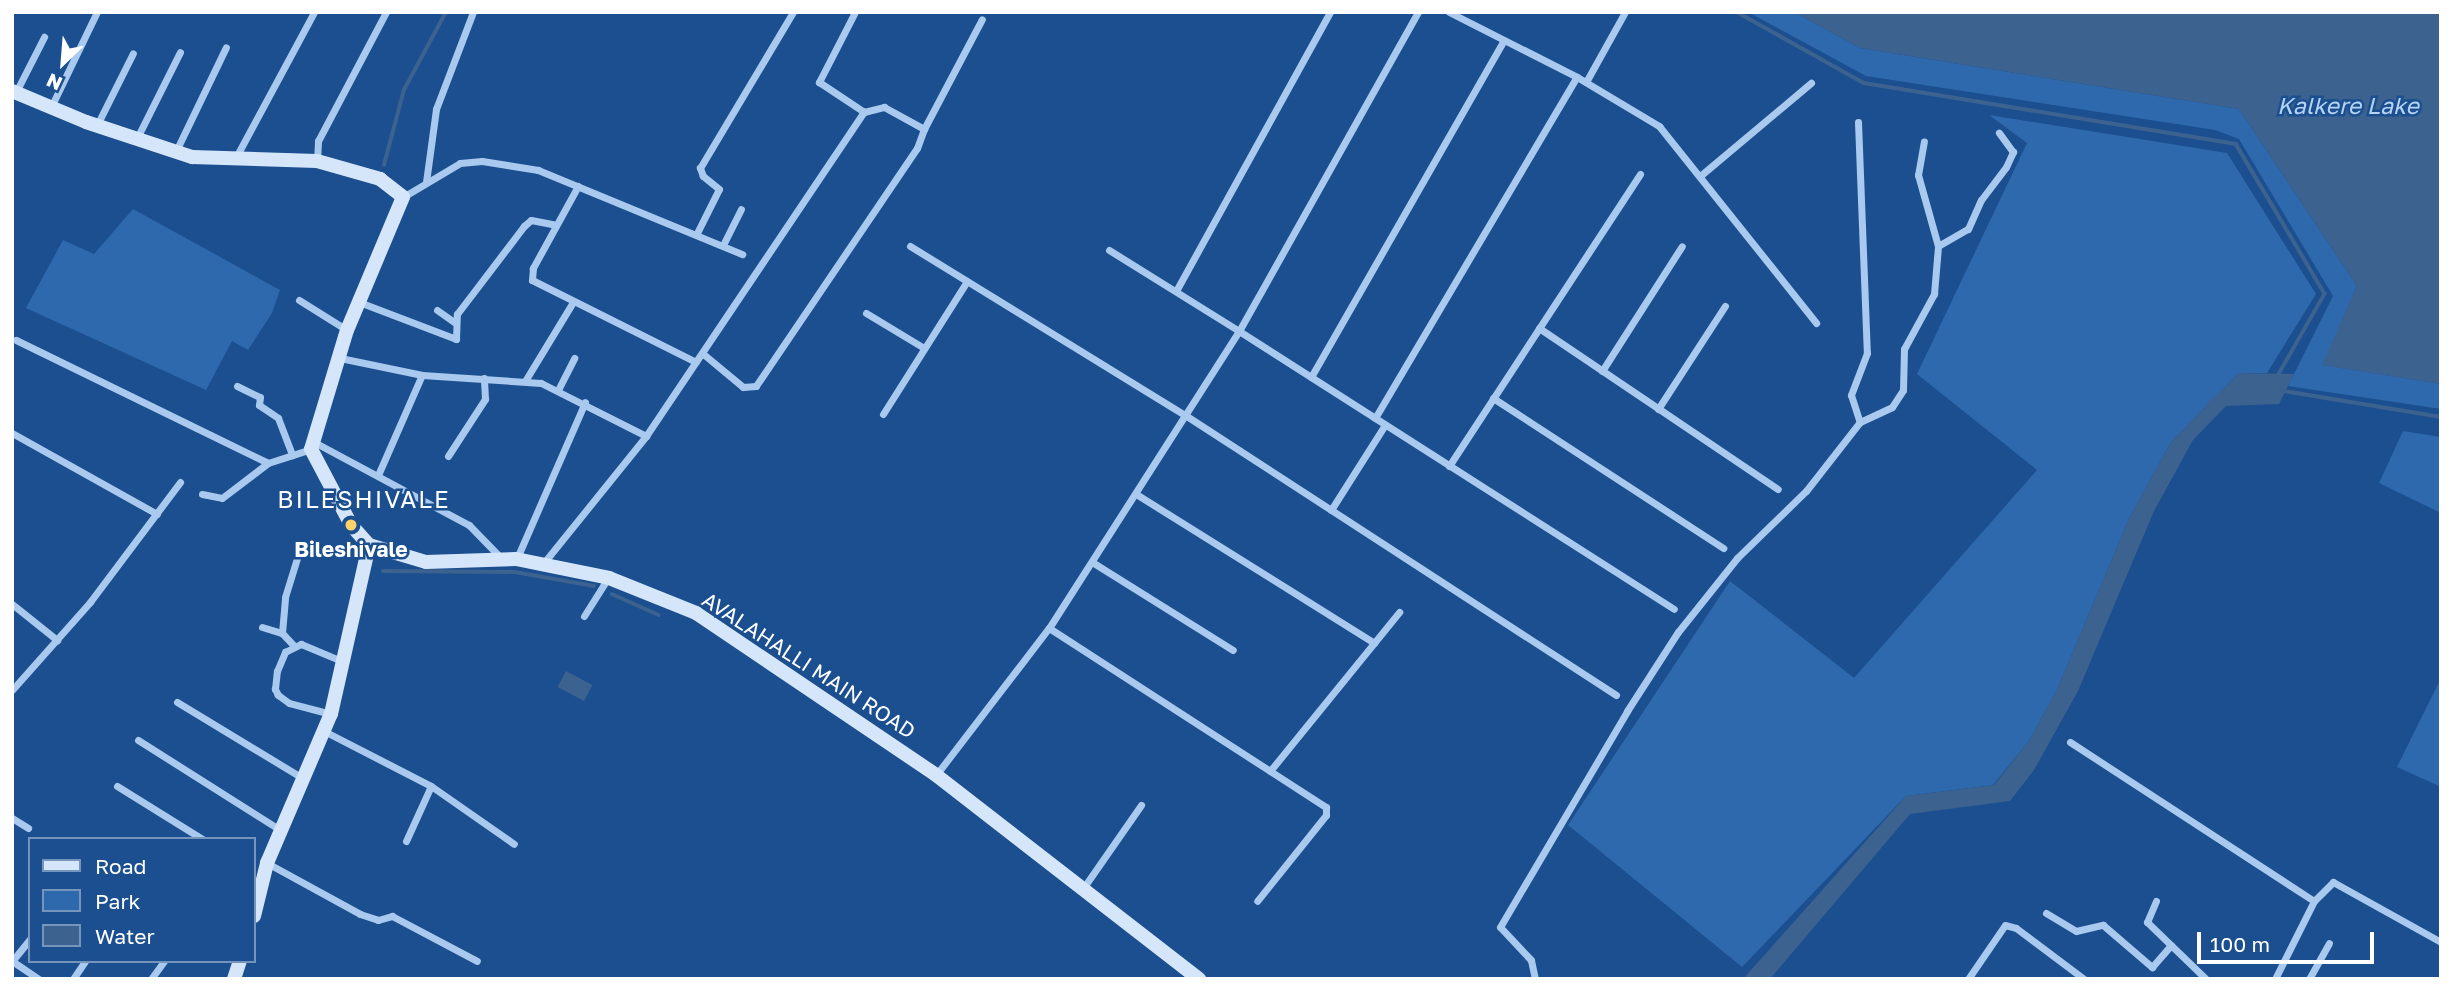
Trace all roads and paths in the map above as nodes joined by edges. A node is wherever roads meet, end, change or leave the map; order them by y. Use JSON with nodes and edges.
{"nodes":[{"id":1,"x":97,"y":12,"type":"edge"},
{"id":2,"x":314,"y":12,"type":"edge"},
{"id":3,"x":386,"y":12,"type":"edge"},
{"id":4,"x":473,"y":12,"type":"edge"},
{"id":5,"x":793,"y":12,"type":"edge"},
{"id":6,"x":855,"y":12,"type":"edge"},
{"id":7,"x":1330,"y":12,"type":"edge"},
{"id":8,"x":1418,"y":12,"type":"edge"},
{"id":9,"x":1449,"y":12,"type":"edge"},
{"id":10,"x":1625,"y":12,"type":"edge"},
{"id":11,"x":982,"y":19,"type":"dead end"},
{"id":12,"x":44,"y":37,"type":"dead end"},
{"id":13,"x":1504,"y":40,"type":"junction"},
{"id":14,"x":226,"y":47,"type":"dead end"},
{"id":15,"x":180,"y":52,"type":"dead end"},
{"id":16,"x":133,"y":53,"type":"dead end"},
{"id":17,"x":1577,"y":77,"type":"junction"},
{"id":18,"x":1586,"y":82,"type":"junction"},
{"id":19,"x":1811,"y":83,"type":"dead end"},
{"id":20,"x":14,"y":92,"type":"edge"},
{"id":21,"x":51,"y":107,"type":"junction"},
{"id":22,"x":864,"y":112,"type":"junction"},
{"id":23,"x":1858,"y":122,"type":"dead end"},
{"id":24,"x":97,"y":126,"type":"junction"},
{"id":25,"x":924,"y":129,"type":"junction"},
{"id":26,"x":1999,"y":133,"type":"dead end"},
{"id":27,"x":136,"y":139,"type":"junction"},
{"id":28,"x":1924,"y":142,"type":"dead end"},
{"id":29,"x":176,"y":152,"type":"junction"},
{"id":30,"x":235,"y":159,"type":"junction"},
{"id":31,"x":317,"y":161,"type":"junction"},
{"id":32,"x":1640,"y":174,"type":"dead end"},
{"id":33,"x":1700,"y":176,"type":"junction"},
{"id":34,"x":426,"y":181,"type":"junction"},
{"id":35,"x":578,"y":186,"type":"junction"},
{"id":36,"x":403,"y":197,"type":"junction"},
{"id":37,"x":741,"y":209,"type":"dead end"},
{"id":38,"x":556,"y":225,"type":"junction"},
{"id":39,"x":697,"y":233,"type":"junction"},
{"id":40,"x":723,"y":245,"type":"junction"},
{"id":41,"x":910,"y":246,"type":"dead end"},
{"id":42,"x":1682,"y":246,"type":"dead end"},
{"id":43,"x":1938,"y":246,"type":"junction"},
{"id":44,"x":1109,"y":250,"type":"dead end"},
{"id":45,"x":742,"y":254,"type":"dead end"},
{"id":46,"x":967,"y":281,"type":"junction"},
{"id":47,"x":1176,"y":291,"type":"junction"},
{"id":48,"x":299,"y":300,"type":"dead end"},
{"id":49,"x":359,"y":302,"type":"junction"},
{"id":50,"x":573,"y":302,"type":"junction"},
{"id":51,"x":1726,"y":306,"type":"dead end"},
{"id":52,"x":437,"y":310,"type":"dead end"},
{"id":53,"x":866,"y":313,"type":"dead end"},
{"id":54,"x":454,"y":322,"type":"junction"},
{"id":55,"x":1816,"y":323,"type":"dead end"},
{"id":56,"x":1539,"y":328,"type":"junction"},
{"id":57,"x":347,"y":330,"type":"junction"},
{"id":58,"x":1239,"y":331,"type":"junction"},
{"id":59,"x":16,"y":340,"type":"dead end"},
{"id":60,"x":924,"y":348,"type":"junction"},
{"id":61,"x":702,"y":353,"type":"junction"},
{"id":62,"x":340,"y":358,"type":"junction"},
{"id":63,"x":574,"y":358,"type":"dead end"},
{"id":64,"x":696,"y":362,"type":"junction"},
{"id":65,"x":1602,"y":371,"type":"junction"},
{"id":66,"x":422,"y":375,"type":"junction"},
{"id":67,"x":1311,"y":377,"type":"junction"},
{"id":68,"x":484,"y":378,"type":"junction"},
{"id":69,"x":525,"y":381,"type":"junction"},
{"id":70,"x":237,"y":386,"type":"dead end"},
{"id":71,"x":558,"y":390,"type":"junction"},
{"id":72,"x":1493,"y":398,"type":"junction"},
{"id":73,"x":585,"y":402,"type":"junction"},
{"id":74,"x":1658,"y":409,"type":"junction"},
{"id":75,"x":883,"y":414,"type":"dead end"},
{"id":76,"x":1185,"y":415,"type":"junction"},
{"id":77,"x":1374,"y":418,"type":"junction"},
{"id":78,"x":1860,"y":422,"type":"junction"},
{"id":79,"x":1385,"y":425,"type":"junction"},
{"id":80,"x":12,"y":433,"type":"edge"},
{"id":81,"x":646,"y":436,"type":"junction"},
{"id":82,"x":312,"y":445,"type":"junction"},
{"id":83,"x":292,"y":455,"type":"junction"},
{"id":84,"x":447,"y":456,"type":"dead end"},
{"id":85,"x":268,"y":463,"type":"junction"},
{"id":86,"x":1449,"y":466,"type":"junction"},
{"id":87,"x":378,"y":475,"type":"junction"},
{"id":88,"x":180,"y":482,"type":"dead end"},
{"id":89,"x":1778,"y":489,"type":"dead end"},
{"id":90,"x":202,"y":494,"type":"dead end"},
{"id":91,"x":1136,"y":494,"type":"junction"},
{"id":92,"x":1331,"y":510,"type":"junction"},
{"id":93,"x":157,"y":514,"type":"junction"},
{"id":94,"x":369,"y":545,"type":"junction"},
{"id":95,"x":1723,"y":548,"type":"dead end"},
{"id":96,"x":298,"y":555,"type":"dead end"},
{"id":97,"x":509,"y":559,"type":"junction"},
{"id":98,"x":1092,"y":562,"type":"junction"},
{"id":99,"x":542,"y":565,"type":"junction"},
{"id":100,"x":609,"y":578,"type":"junction"},
{"id":101,"x":12,"y":604,"type":"edge"},
{"id":102,"x":1674,"y":609,"type":"dead end"},
{"id":103,"x":1399,"y":612,"type":"dead end"},
{"id":104,"x":584,"y":616,"type":"dead end"},
{"id":105,"x":262,"y":626,"type":"dead end"},
{"id":106,"x":1049,"y":628,"type":"junction"},
{"id":107,"x":282,"y":633,"type":"junction"},
{"id":108,"x":57,"y":640,"type":"junction"},
{"id":109,"x":1374,"y":643,"type":"junction"},
{"id":110,"x":294,"y":646,"type":"junction"},
{"id":111,"x":1233,"y":650,"type":"dead end"},
{"id":112,"x":345,"y":662,"type":"junction"},
{"id":113,"x":12,"y":690,"type":"edge"},
{"id":114,"x":1616,"y":695,"type":"dead end"},
{"id":115,"x":177,"y":702,"type":"dead end"},
{"id":116,"x":331,"y":714,"type":"junction"},
{"id":117,"x":324,"y":731,"type":"junction"},
{"id":118,"x":138,"y":740,"type":"dead end"},
{"id":119,"x":2070,"y":742,"type":"dead end"},
{"id":120,"x":1270,"y":771,"type":"junction"},
{"id":121,"x":936,"y":775,"type":"junction"},
{"id":122,"x":305,"y":779,"type":"junction"},
{"id":123,"x":117,"y":786,"type":"dead end"},
{"id":124,"x":431,"y":786,"type":"junction"},
{"id":125,"x":1141,"y":804,"type":"dead end"},
{"id":126,"x":12,"y":818,"type":"edge"},
{"id":127,"x":28,"y":828,"type":"dead end"},
{"id":128,"x":283,"y":831,"type":"junction"},
{"id":129,"x":199,"y":837,"type":"edge"},
{"id":130,"x":406,"y":841,"type":"dead end"},
{"id":131,"x":514,"y":844,"type":"dead end"},
{"id":132,"x":262,"y":870,"type":"edge"},
{"id":133,"x":1084,"y":887,"type":"junction"},
{"id":134,"x":1257,"y":901,"type":"dead end"},
{"id":135,"x":2157,"y":901,"type":"dead end"},
{"id":136,"x":2315,"y":901,"type":"junction"},
{"id":137,"x":256,"y":904,"type":"edge"},
{"id":138,"x":2046,"y":913,"type":"dead end"},
{"id":139,"x":28,"y":941,"type":"edge"},
{"id":140,"x":2441,"y":942,"type":"edge"},
{"id":141,"x":2329,"y":943,"type":"dead end"},
{"id":142,"x":2171,"y":945,"type":"junction"},
{"id":143,"x":477,"y":961,"type":"dead end"},
{"id":144,"x":84,"y":963,"type":"edge"},
{"id":145,"x":163,"y":963,"type":"edge"},
{"id":146,"x":39,"y":979,"type":"edge"},
{"id":147,"x":73,"y":979,"type":"edge"},
{"id":148,"x":151,"y":979,"type":"edge"},
{"id":149,"x":1199,"y":979,"type":"edge"},
{"id":150,"x":1535,"y":979,"type":"edge"},
{"id":151,"x":1968,"y":979,"type":"edge"},
{"id":152,"x":2084,"y":979,"type":"edge"},
{"id":153,"x":2206,"y":979,"type":"edge"},
{"id":154,"x":2276,"y":979,"type":"edge"},
{"id":155,"x":2309,"y":979,"type":"edge"}],
"edges":[{"from":1,"to":21,"type":"street"},
{"from":2,"to":30,"type":"street"},
{"from":3,"to":31,"type":"street"},
{"from":4,"to":34,"type":"street"},
{"from":5,"to":39,"type":"street"},
{"from":6,"to":22,"type":"street"},
{"from":7,"to":47,"type":"street"},
{"from":8,"to":58,"type":"street"},
{"from":9,"to":13,"type":"street"},
{"from":10,"to":18,"type":"street"},
{"from":11,"to":25,"type":"street"},
{"from":12,"to":20,"type":"street"},
{"from":13,"to":17,"type":"street"},
{"from":13,"to":67,"type":"street"},
{"from":14,"to":29,"type":"street"},
{"from":15,"to":27,"type":"street"},
{"from":16,"to":24,"type":"street"},
{"from":17,"to":18,"type":"street"},
{"from":17,"to":77,"type":"street"},
{"from":18,"to":33,"type":"street"},
{"from":19,"to":33,"type":"street"},
{"from":20,"to":21,"type":"main road"},
{"from":21,"to":24,"type":"main road"},
{"from":22,"to":25,"type":"street"},
{"from":22,"to":61,"type":"street"},
{"from":23,"to":78,"type":"street"},
{"from":24,"to":27,"type":"main road"},
{"from":25,"to":61,"type":"street"},
{"from":26,"to":43,"type":"street"},
{"from":27,"to":29,"type":"main road"},
{"from":28,"to":43,"type":"street"},
{"from":29,"to":30,"type":"main road"},
{"from":30,"to":31,"type":"main road"},
{"from":31,"to":36,"type":"main road"},
{"from":32,"to":56,"type":"street"},
{"from":33,"to":55,"type":"street"},
{"from":34,"to":35,"type":"street"},
{"from":34,"to":36,"type":"street"},
{"from":35,"to":38,"type":"street"},
{"from":35,"to":39,"type":"street"},
{"from":36,"to":49,"type":"main road"},
{"from":37,"to":40,"type":"street"},
{"from":38,"to":50,"type":"street"},
{"from":38,"to":54,"type":"street"},
{"from":39,"to":40,"type":"street"},
{"from":40,"to":45,"type":"street"},
{"from":41,"to":46,"type":"street"},
{"from":42,"to":65,"type":"street"},
{"from":43,"to":78,"type":"street"},
{"from":44,"to":47,"type":"street"},
{"from":46,"to":60,"type":"street"},
{"from":46,"to":76,"type":"street"},
{"from":47,"to":58,"type":"street"},
{"from":48,"to":57,"type":"street"},
{"from":49,"to":54,"type":"street"},
{"from":49,"to":57,"type":"main road"},
{"from":50,"to":64,"type":"street"},
{"from":50,"to":69,"type":"street"},
{"from":51,"to":74,"type":"street"},
{"from":52,"to":54,"type":"street"},
{"from":53,"to":60,"type":"street"},
{"from":56,"to":65,"type":"street"},
{"from":56,"to":72,"type":"street"},
{"from":57,"to":62,"type":"main road"},
{"from":58,"to":67,"type":"street"},
{"from":58,"to":76,"type":"street"},
{"from":59,"to":85,"type":"street"},
{"from":60,"to":75,"type":"street"},
{"from":61,"to":64,"type":"street"},
{"from":62,"to":66,"type":"street"},
{"from":62,"to":82,"type":"main road"},
{"from":63,"to":71,"type":"street"},
{"from":64,"to":81,"type":"street"},
{"from":65,"to":74,"type":"street"},
{"from":66,"to":68,"type":"street"},
{"from":66,"to":87,"type":"street"},
{"from":67,"to":77,"type":"street"},
{"from":68,"to":69,"type":"street"},
{"from":68,"to":84,"type":"street"},
{"from":69,"to":71,"type":"street"},
{"from":70,"to":83,"type":"street"},
{"from":71,"to":73,"type":"street"},
{"from":72,"to":86,"type":"street"},
{"from":72,"to":95,"type":"street"},
{"from":73,"to":81,"type":"street"},
{"from":73,"to":97,"type":"street"},
{"from":74,"to":89,"type":"street"},
{"from":76,"to":91,"type":"street"},
{"from":76,"to":92,"type":"street"},
{"from":77,"to":79,"type":"street"},
{"from":78,"to":150,"type":"street"},
{"from":79,"to":86,"type":"street"},
{"from":79,"to":92,"type":"street"},
{"from":80,"to":93,"type":"street"},
{"from":81,"to":99,"type":"street"},
{"from":82,"to":83,"type":"street"},
{"from":82,"to":87,"type":"street"},
{"from":82,"to":94,"type":"main road"},
{"from":83,"to":85,"type":"street"},
{"from":85,"to":90,"type":"street"},
{"from":86,"to":102,"type":"street"},
{"from":87,"to":97,"type":"street"},
{"from":88,"to":93,"type":"street"},
{"from":91,"to":98,"type":"street"},
{"from":91,"to":109,"type":"street"},
{"from":92,"to":114,"type":"street"},
{"from":93,"to":108,"type":"street"},
{"from":94,"to":97,"type":"main road","name":"AVALAHALLI MAIN ROAD"},
{"from":94,"to":112,"type":"main road"},
{"from":96,"to":107,"type":"street"},
{"from":97,"to":99,"type":"main road","name":"AVALAHALLI MAIN ROAD"},
{"from":98,"to":106,"type":"street"},
{"from":98,"to":111,"type":"street"},
{"from":99,"to":100,"type":"main road","name":"AVALAHALLI MAIN ROAD"},
{"from":100,"to":104,"type":"street"},
{"from":100,"to":121,"type":"main road","name":"AVALAHALLI MAIN ROAD"},
{"from":101,"to":108,"type":"street"},
{"from":103,"to":109,"type":"street"},
{"from":105,"to":107,"type":"street"},
{"from":106,"to":120,"type":"street"},
{"from":106,"to":121,"type":"street"},
{"from":107,"to":110,"type":"street"},
{"from":108,"to":113,"type":"street"},
{"from":109,"to":120,"type":"street"},
{"from":110,"to":112,"type":"street"},
{"from":110,"to":116,"type":"street"},
{"from":112,"to":116,"type":"main road"},
{"from":115,"to":122,"type":"street"},
{"from":116,"to":117,"type":"main road"},
{"from":117,"to":122,"type":"main road"},
{"from":117,"to":124,"type":"street"},
{"from":118,"to":128,"type":"street"},
{"from":119,"to":136,"type":"street"},
{"from":120,"to":134,"type":"street"},
{"from":121,"to":133,"type":"main road","name":"AVALAHALLI MAIN ROAD"},
{"from":122,"to":128,"type":"main road"},
{"from":123,"to":129,"type":"street"},
{"from":124,"to":130,"type":"street"},
{"from":124,"to":131,"type":"street"},
{"from":125,"to":133,"type":"street"},
{"from":126,"to":127,"type":"street"},
{"from":128,"to":132,"type":"main road"},
{"from":132,"to":137,"type":"main road"},
{"from":132,"to":143,"type":"street"},
{"from":133,"to":149,"type":"main road","name":"AVALAHALLI MAIN ROAD"},
{"from":135,"to":142,"type":"street"},
{"from":136,"to":140,"type":"street"},
{"from":136,"to":154,"type":"street"},
{"from":138,"to":142,"type":"street"},
{"from":139,"to":146,"type":"street"},
{"from":141,"to":155,"type":"street"},
{"from":142,"to":153,"type":"street"},
{"from":144,"to":147,"type":"street"},
{"from":145,"to":148,"type":"street"},
{"from":151,"to":152,"type":"street"}]}
